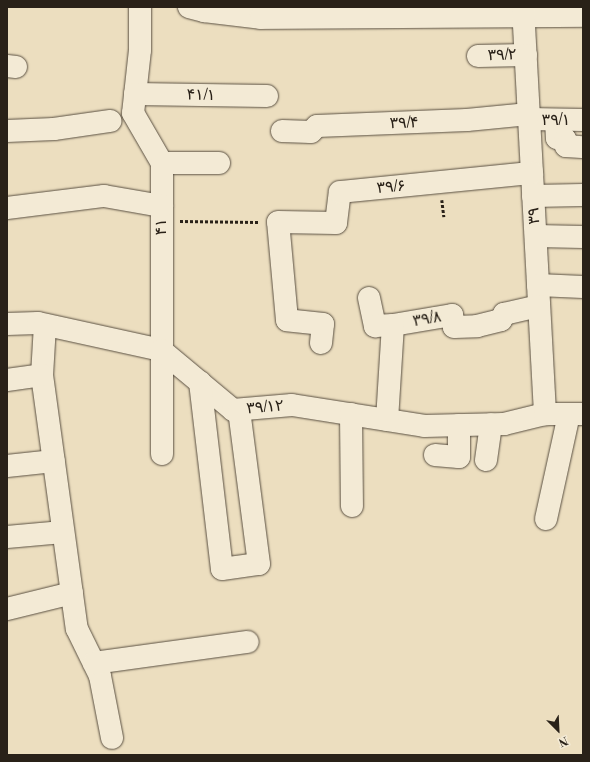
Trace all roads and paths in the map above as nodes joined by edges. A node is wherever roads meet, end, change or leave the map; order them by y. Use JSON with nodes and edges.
{"nodes":[{"id":1,"x":140,"y":7,"type":"edge"},
{"id":2,"x":189,"y":7,"type":"edge"},
{"id":3,"x":430,"y":12,"type":"edge"},
{"id":4,"x":523,"y":12,"type":"edge"},
{"id":5,"x":583,"y":16,"type":"edge"},
{"id":6,"x":526,"y":55,"type":"junction"},
{"id":7,"x":478,"y":56,"type":"dead end"},
{"id":8,"x":135,"y":94,"type":"junction"},
{"id":9,"x":267,"y":96,"type":"dead end"},
{"id":10,"x":529,"y":117,"type":"junction"},
{"id":11,"x":556,"y":120,"type":"junction"},
{"id":12,"x":583,"y":120,"type":"edge"},
{"id":13,"x":110,"y":121,"type":"dead end"},
{"id":14,"x":7,"y":131,"type":"edge"},
{"id":15,"x":282,"y":131,"type":"dead end"},
{"id":16,"x":582,"y":147,"type":"dead end"},
{"id":17,"x":162,"y":163,"type":"junction"},
{"id":18,"x":219,"y":163,"type":"dead end"},
{"id":19,"x":532,"y":174,"type":"junction"},
{"id":20,"x":583,"y":195,"type":"edge"},
{"id":21,"x":533,"y":196,"type":"junction"},
{"id":22,"x":7,"y":208,"type":"edge"},
{"id":23,"x":162,"y":213,"type":"junction"},
{"id":24,"x":278,"y":222,"type":"junction"},
{"id":25,"x":536,"y":236,"type":"junction"},
{"id":26,"x":583,"y":237,"type":"edge"},
{"id":27,"x":583,"y":287,"type":"edge"},
{"id":28,"x":539,"y":295,"type":"junction"},
{"id":29,"x":369,"y":298,"type":"dead end"},
{"id":30,"x":7,"y":324,"type":"edge"},
{"id":31,"x":45,"y":325,"type":"junction"},
{"id":32,"x":393,"y":325,"type":"junction"},
{"id":33,"x":321,"y":343,"type":"dead end"},
{"id":34,"x":161,"y":350,"type":"junction"},
{"id":35,"x":42,"y":375,"type":"junction"},
{"id":36,"x":7,"y":380,"type":"edge"},
{"id":37,"x":200,"y":382,"type":"junction"},
{"id":38,"x":239,"y":410,"type":"junction"},
{"id":39,"x":351,"y":414,"type":"junction"},
{"id":40,"x":545,"y":414,"type":"junction"},
{"id":41,"x":576,"y":414,"type":"edge"},
{"id":42,"x":387,"y":420,"type":"junction"},
{"id":43,"x":490,"y":424,"type":"junction"},
{"id":44,"x":459,"y":425,"type":"junction"},
{"id":45,"x":162,"y":454,"type":"dead end"},
{"id":46,"x":435,"y":454,"type":"dead end"},
{"id":47,"x":486,"y":460,"type":"dead end"},
{"id":48,"x":54,"y":462,"type":"junction"},
{"id":49,"x":7,"y":466,"type":"edge"},
{"id":50,"x":352,"y":506,"type":"dead end"},
{"id":51,"x":546,"y":519,"type":"dead end"},
{"id":52,"x":63,"y":532,"type":"junction"},
{"id":53,"x":7,"y":537,"type":"edge"},
{"id":54,"x":72,"y":593,"type":"junction"},
{"id":55,"x":7,"y":609,"type":"edge"},
{"id":56,"x":248,"y":642,"type":"dead end"},
{"id":57,"x":94,"y":663,"type":"junction"},
{"id":58,"x":112,"y":738,"type":"dead end"}],
"edges":[{"from":1,"to":8,"type":"street"},
{"from":2,"to":3,"type":"street"},
{"from":3,"to":4,"type":"street"},
{"from":4,"to":5,"type":"street"},
{"from":4,"to":6,"type":"street","name":"۳۹"},
{"from":6,"to":7,"type":"street","name":"۳۹/۲"},
{"from":6,"to":10,"type":"street","name":"۳۹"},
{"from":8,"to":9,"type":"street","name":"۴۱/۱"},
{"from":8,"to":17,"type":"street"},
{"from":10,"to":11,"type":"street","name":"۳۹/۱"},
{"from":10,"to":15,"type":"street","name":"۳۹/۴"},
{"from":10,"to":19,"type":"street","name":"۳۹"},
{"from":11,"to":12,"type":"street","name":"۳۹/۱"},
{"from":11,"to":16,"type":"street"},
{"from":13,"to":14,"type":"street"},
{"from":17,"to":18,"type":"street"},
{"from":17,"to":23,"type":"street","name":"۴۱"},
{"from":19,"to":21,"type":"street","name":"۳۹"},
{"from":19,"to":24,"type":"street","name":"۳۹/۶"},
{"from":20,"to":21,"type":"street"},
{"from":21,"to":25,"type":"street","name":"۳۹"},
{"from":22,"to":23,"type":"street"},
{"from":23,"to":24,"type":"path"},
{"from":23,"to":34,"type":"street","name":"۴۱"},
{"from":24,"to":33,"type":"street"},
{"from":25,"to":26,"type":"street"},
{"from":25,"to":28,"type":"street","name":"۳۹"},
{"from":27,"to":28,"type":"street"},
{"from":28,"to":32,"type":"street","name":"۳۹/۸"},
{"from":28,"to":40,"type":"street","name":"۳۹"},
{"from":29,"to":32,"type":"street","name":"۳۹/۸"},
{"from":30,"to":31,"type":"street","name":"۳۹/۱۲"},
{"from":31,"to":34,"type":"street","name":"۳۹/۱۲"},
{"from":31,"to":35,"type":"street"},
{"from":32,"to":42,"type":"street"},
{"from":34,"to":37,"type":"street","name":"۳۹/۱۲"},
{"from":34,"to":45,"type":"street","name":"۴۱"},
{"from":35,"to":36,"type":"street"},
{"from":35,"to":48,"type":"street"},
{"from":37,"to":38,"type":"street","name":"۳۹/۱۲"},
{"from":37,"to":38,"type":"street"},
{"from":38,"to":39,"type":"street","name":"۳۹/۱۲"},
{"from":39,"to":42,"type":"street","name":"۳۹/۱۲"},
{"from":39,"to":50,"type":"street"},
{"from":40,"to":41,"type":"street","name":"۳۹/۱۲"},
{"from":40,"to":43,"type":"street","name":"۳۹/۱۲"},
{"from":41,"to":51,"type":"street"},
{"from":42,"to":44,"type":"street","name":"۳۹/۱۲"},
{"from":43,"to":44,"type":"street","name":"۳۹/۱۲"},
{"from":43,"to":47,"type":"street"},
{"from":44,"to":46,"type":"street"},
{"from":48,"to":49,"type":"street"},
{"from":48,"to":52,"type":"street"},
{"from":52,"to":53,"type":"street"},
{"from":52,"to":54,"type":"street"},
{"from":54,"to":55,"type":"street"},
{"from":54,"to":57,"type":"street"},
{"from":56,"to":57,"type":"street"},
{"from":57,"to":58,"type":"street"}]}
